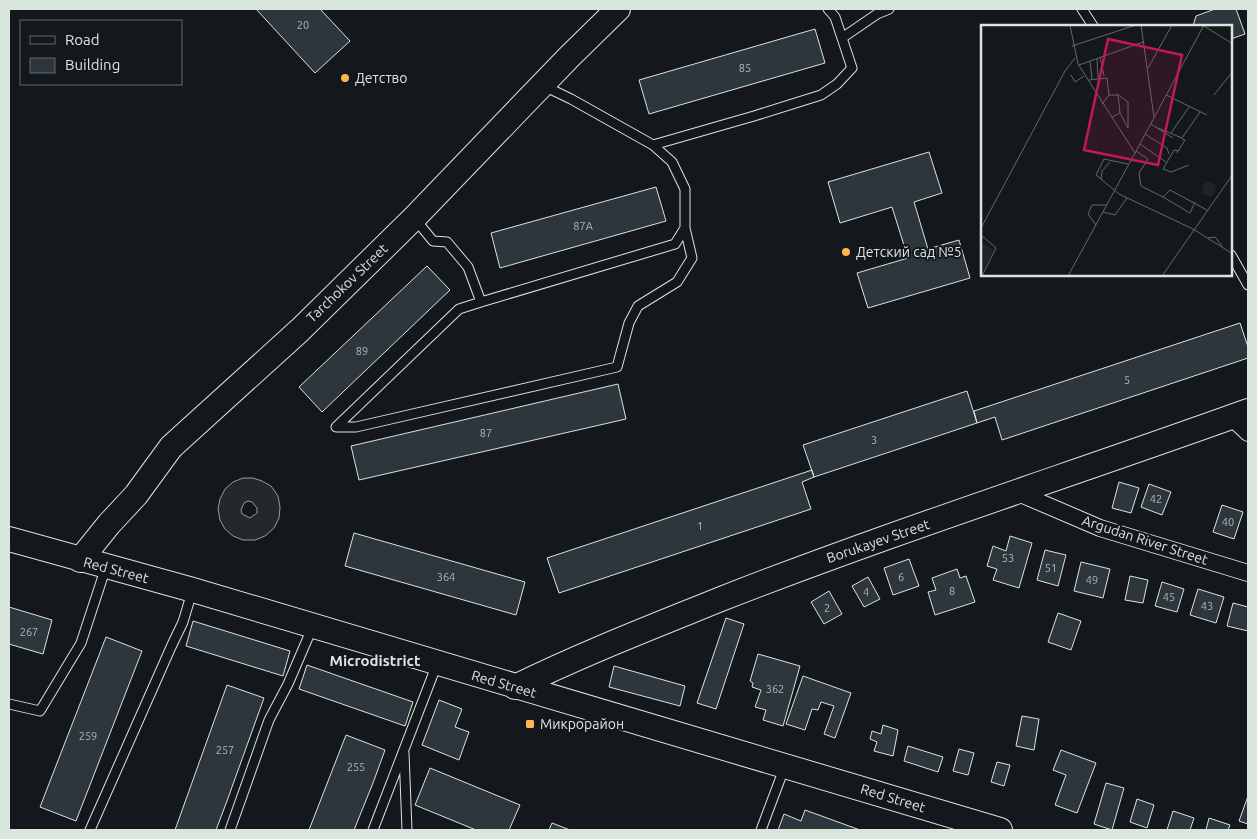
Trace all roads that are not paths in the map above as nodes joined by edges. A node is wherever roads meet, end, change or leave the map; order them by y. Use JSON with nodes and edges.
{"nodes":[{"id":1,"x":618,"y":9,"type":"edge"},
{"id":2,"x":828,"y":9,"type":"edge"},
{"id":3,"x":889,"y":9,"type":"edge"},
{"id":4,"x":1082,"y":9,"type":"edge"},
{"id":5,"x":1092,"y":25,"type":"edge"},
{"id":6,"x":842,"y":38,"type":"junction"},
{"id":7,"x":543,"y":85,"type":"junction"},
{"id":8,"x":653,"y":145,"type":"junction"},
{"id":9,"x":414,"y":218,"type":"junction"},
{"id":10,"x":686,"y":228,"type":"junction"},
{"id":11,"x":1232,"y":257,"type":"edge"},
{"id":12,"x":1248,"y":284,"type":"edge"},
{"id":13,"x":481,"y":302,"type":"junction"},
{"id":14,"x":1243,"y":421,"type":"edge"},
{"id":15,"x":1016,"y":492,"type":"junction"},
{"id":16,"x":9,"y":539,"type":"edge"},
{"id":17,"x":80,"y":560,"type":"junction"},
{"id":18,"x":106,"y":567,"type":"junction"},
{"id":19,"x":1248,"y":573,"type":"edge"},
{"id":20,"x":193,"y":590,"type":"junction"},
{"id":21,"x":313,"y":626,"type":"junction"},
{"id":22,"x":437,"y":664,"type":"junction"},
{"id":23,"x":515,"y":687,"type":"junction"},
{"id":24,"x":9,"y":704,"type":"edge"},
{"id":25,"x":404,"y":750,"type":"junction"},
{"id":26,"x":785,"y":766,"type":"junction"},
{"id":27,"x":90,"y":830,"type":"edge"},
{"id":28,"x":230,"y":830,"type":"edge"},
{"id":29,"x":373,"y":830,"type":"edge"},
{"id":30,"x":407,"y":830,"type":"edge"},
{"id":31,"x":762,"y":830,"type":"edge"},
{"id":32,"x":1000,"y":830,"type":"edge"}],
"edges":[{"from":1,"to":7,"type":"street","name":"Tarchokov Street"},
{"from":2,"to":6,"type":"lane"},
{"from":3,"to":6,"type":"lane"},
{"from":4,"to":5,"type":"lane"},
{"from":6,"to":8,"type":"lane"},
{"from":7,"to":8,"type":"lane"},
{"from":7,"to":9,"type":"street","name":"Tarchokov Street"},
{"from":8,"to":10,"type":"lane"},
{"from":9,"to":13,"type":"lane"},
{"from":9,"to":17,"type":"street","name":"Tarchokov Street"},
{"from":10,"to":13,"type":"lane"},
{"from":10,"to":13,"type":"lane"},
{"from":11,"to":12,"type":"lane"},
{"from":14,"to":15,"type":"street","name":"Borukayev Street"},
{"from":15,"to":19,"type":"street","name":"Argudan River Street"},
{"from":15,"to":23,"type":"street","name":"Borukayev Street"},
{"from":16,"to":17,"type":"street","name":"Red Street"},
{"from":17,"to":18,"type":"street","name":"Red Street"},
{"from":18,"to":20,"type":"street","name":"Red Street"},
{"from":18,"to":24,"type":"lane"},
{"from":20,"to":21,"type":"street","name":"Red Street"},
{"from":20,"to":27,"type":"lane"},
{"from":21,"to":22,"type":"street","name":"Red Street"},
{"from":21,"to":28,"type":"lane"},
{"from":22,"to":23,"type":"street","name":"Red Street"},
{"from":22,"to":25,"type":"lane"},
{"from":23,"to":26,"type":"street","name":"Red Street"},
{"from":25,"to":29,"type":"lane"},
{"from":25,"to":30,"type":"lane"},
{"from":26,"to":31,"type":"lane"},
{"from":26,"to":32,"type":"street","name":"Red Street"}]}
